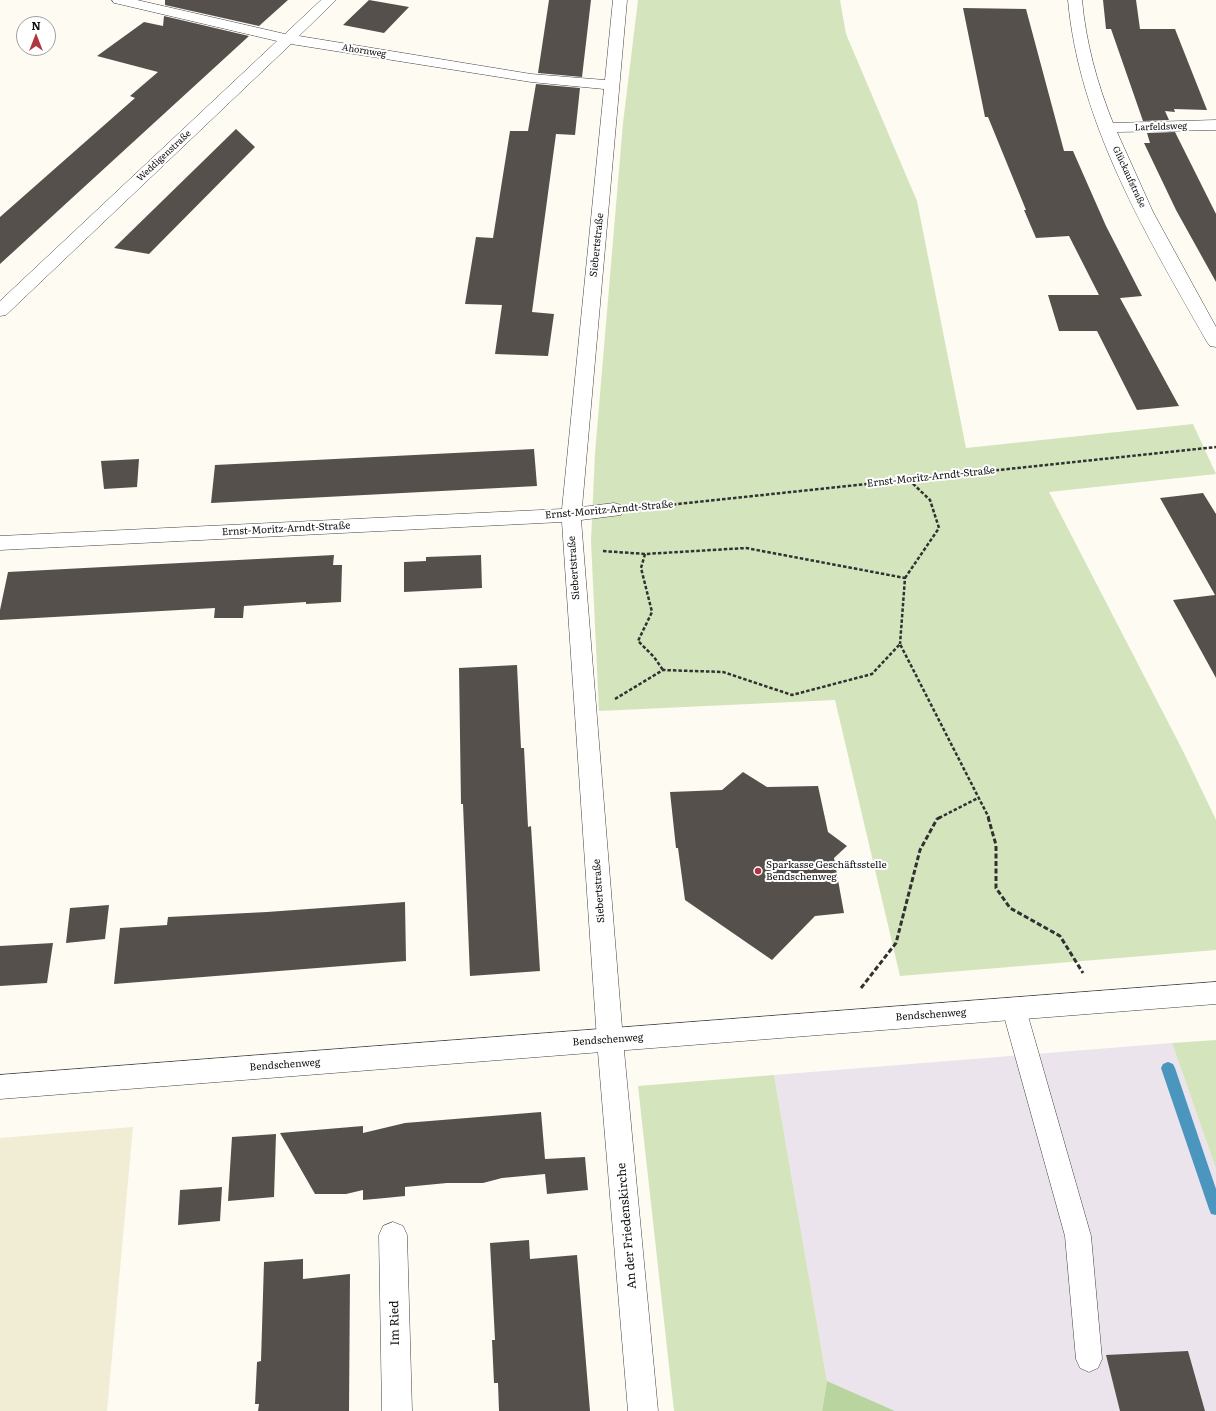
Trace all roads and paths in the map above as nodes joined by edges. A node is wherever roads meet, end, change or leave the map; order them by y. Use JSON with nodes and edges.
{"nodes":[{"id":1,"x":119,"y":0,"type":"edge"},
{"id":2,"x":329,"y":0,"type":"edge"},
{"id":3,"x":620,"y":0,"type":"edge"},
{"id":4,"x":1075,"y":0,"type":"edge"},
{"id":5,"x":288,"y":39,"type":"junction"},
{"id":6,"x":613,"y":85,"type":"junction"},
{"id":7,"x":1216,"y":125,"type":"edge"},
{"id":8,"x":1107,"y":128,"type":"junction"},
{"id":9,"x":0,"y":311,"type":"edge"},
{"id":10,"x":1216,"y":342,"type":"edge"},
{"id":11,"x":1216,"y":447,"type":"edge"},
{"id":12,"x":908,"y":479,"type":"junction"},
{"id":13,"x":614,"y":510,"type":"joint"},
{"id":14,"x":571,"y":515,"type":"junction"},
{"id":15,"x":0,"y":543,"type":"edge"},
{"id":16,"x":572,"y":549,"type":"junction"},
{"id":17,"x":645,"y":554,"type":"junction"},
{"id":18,"x":905,"y":578,"type":"junction"},
{"id":19,"x":900,"y":644,"type":"junction"},
{"id":20,"x":663,"y":670,"type":"junction"},
{"id":21,"x":585,"y":716,"type":"junction"},
{"id":22,"x":978,"y":798,"type":"junction"},
{"id":23,"x":1083,"y":974,"type":"dead end"},
{"id":24,"x":859,"y":990,"type":"dead end"},
{"id":25,"x":1216,"y":993,"type":"edge"},
{"id":26,"x":1014,"y":1009,"type":"junction"},
{"id":27,"x":610,"y":1040,"type":"junction"},
{"id":28,"x":0,"y":1087,"type":"edge"},
{"id":29,"x":393,"y":1235,"type":"dead end"},
{"id":30,"x":1090,"y":1359,"type":"dead end"},
{"id":31,"x":397,"y":1411,"type":"edge"},
{"id":32,"x":643,"y":1411,"type":"edge"}],
"edges":[{"from":1,"to":5,"type":"street","name":"Ahornweg"},
{"from":2,"to":5,"type":"street","name":"Weddigenstraße"},
{"from":3,"to":6,"type":"street","name":"Siebertstraße"},
{"from":4,"to":8,"type":"street","name":"Glückaufstraße"},
{"from":5,"to":6,"type":"street","name":"Ahornweg"},
{"from":5,"to":9,"type":"street","name":"Weddigenstraße"},
{"from":6,"to":14,"type":"street","name":"Siebertstraße"},
{"from":7,"to":8,"type":"street","name":"Larfeldsweg"},
{"from":8,"to":10,"type":"street","name":"Glückaufstraße"},
{"from":11,"to":12,"type":"path","name":"Ernst-Moritz-Arndt-Straße"},
{"from":12,"to":13,"type":"path","name":"Ernst-Moritz-Arndt-Straße"},
{"from":12,"to":18,"type":"path"},
{"from":13,"to":14,"type":"street","name":"Ernst-Moritz-Arndt-Straße"},
{"from":14,"to":15,"type":"street","name":"Ernst-Moritz-Arndt-Straße"},
{"from":14,"to":16,"type":"street","name":"Siebertstraße"},
{"from":16,"to":17,"type":"path"},
{"from":16,"to":21,"type":"street","name":"Siebertstraße"},
{"from":17,"to":18,"type":"path"},
{"from":17,"to":20,"type":"path"},
{"from":18,"to":19,"type":"path"},
{"from":19,"to":20,"type":"path"},
{"from":19,"to":22,"type":"path"},
{"from":20,"to":21,"type":"path"},
{"from":21,"to":27,"type":"street","name":"Siebertstraße"},
{"from":22,"to":23,"type":"path"},
{"from":22,"to":24,"type":"path"},
{"from":25,"to":26,"type":"street","name":"Bendschenweg"},
{"from":26,"to":27,"type":"street","name":"Bendschenweg"},
{"from":26,"to":30,"type":"lane"},
{"from":27,"to":28,"type":"street","name":"Bendschenweg"},
{"from":27,"to":32,"type":"street","name":"An der Friedenskirche"},
{"from":29,"to":31,"type":"street","name":"Im Ried"}]}
